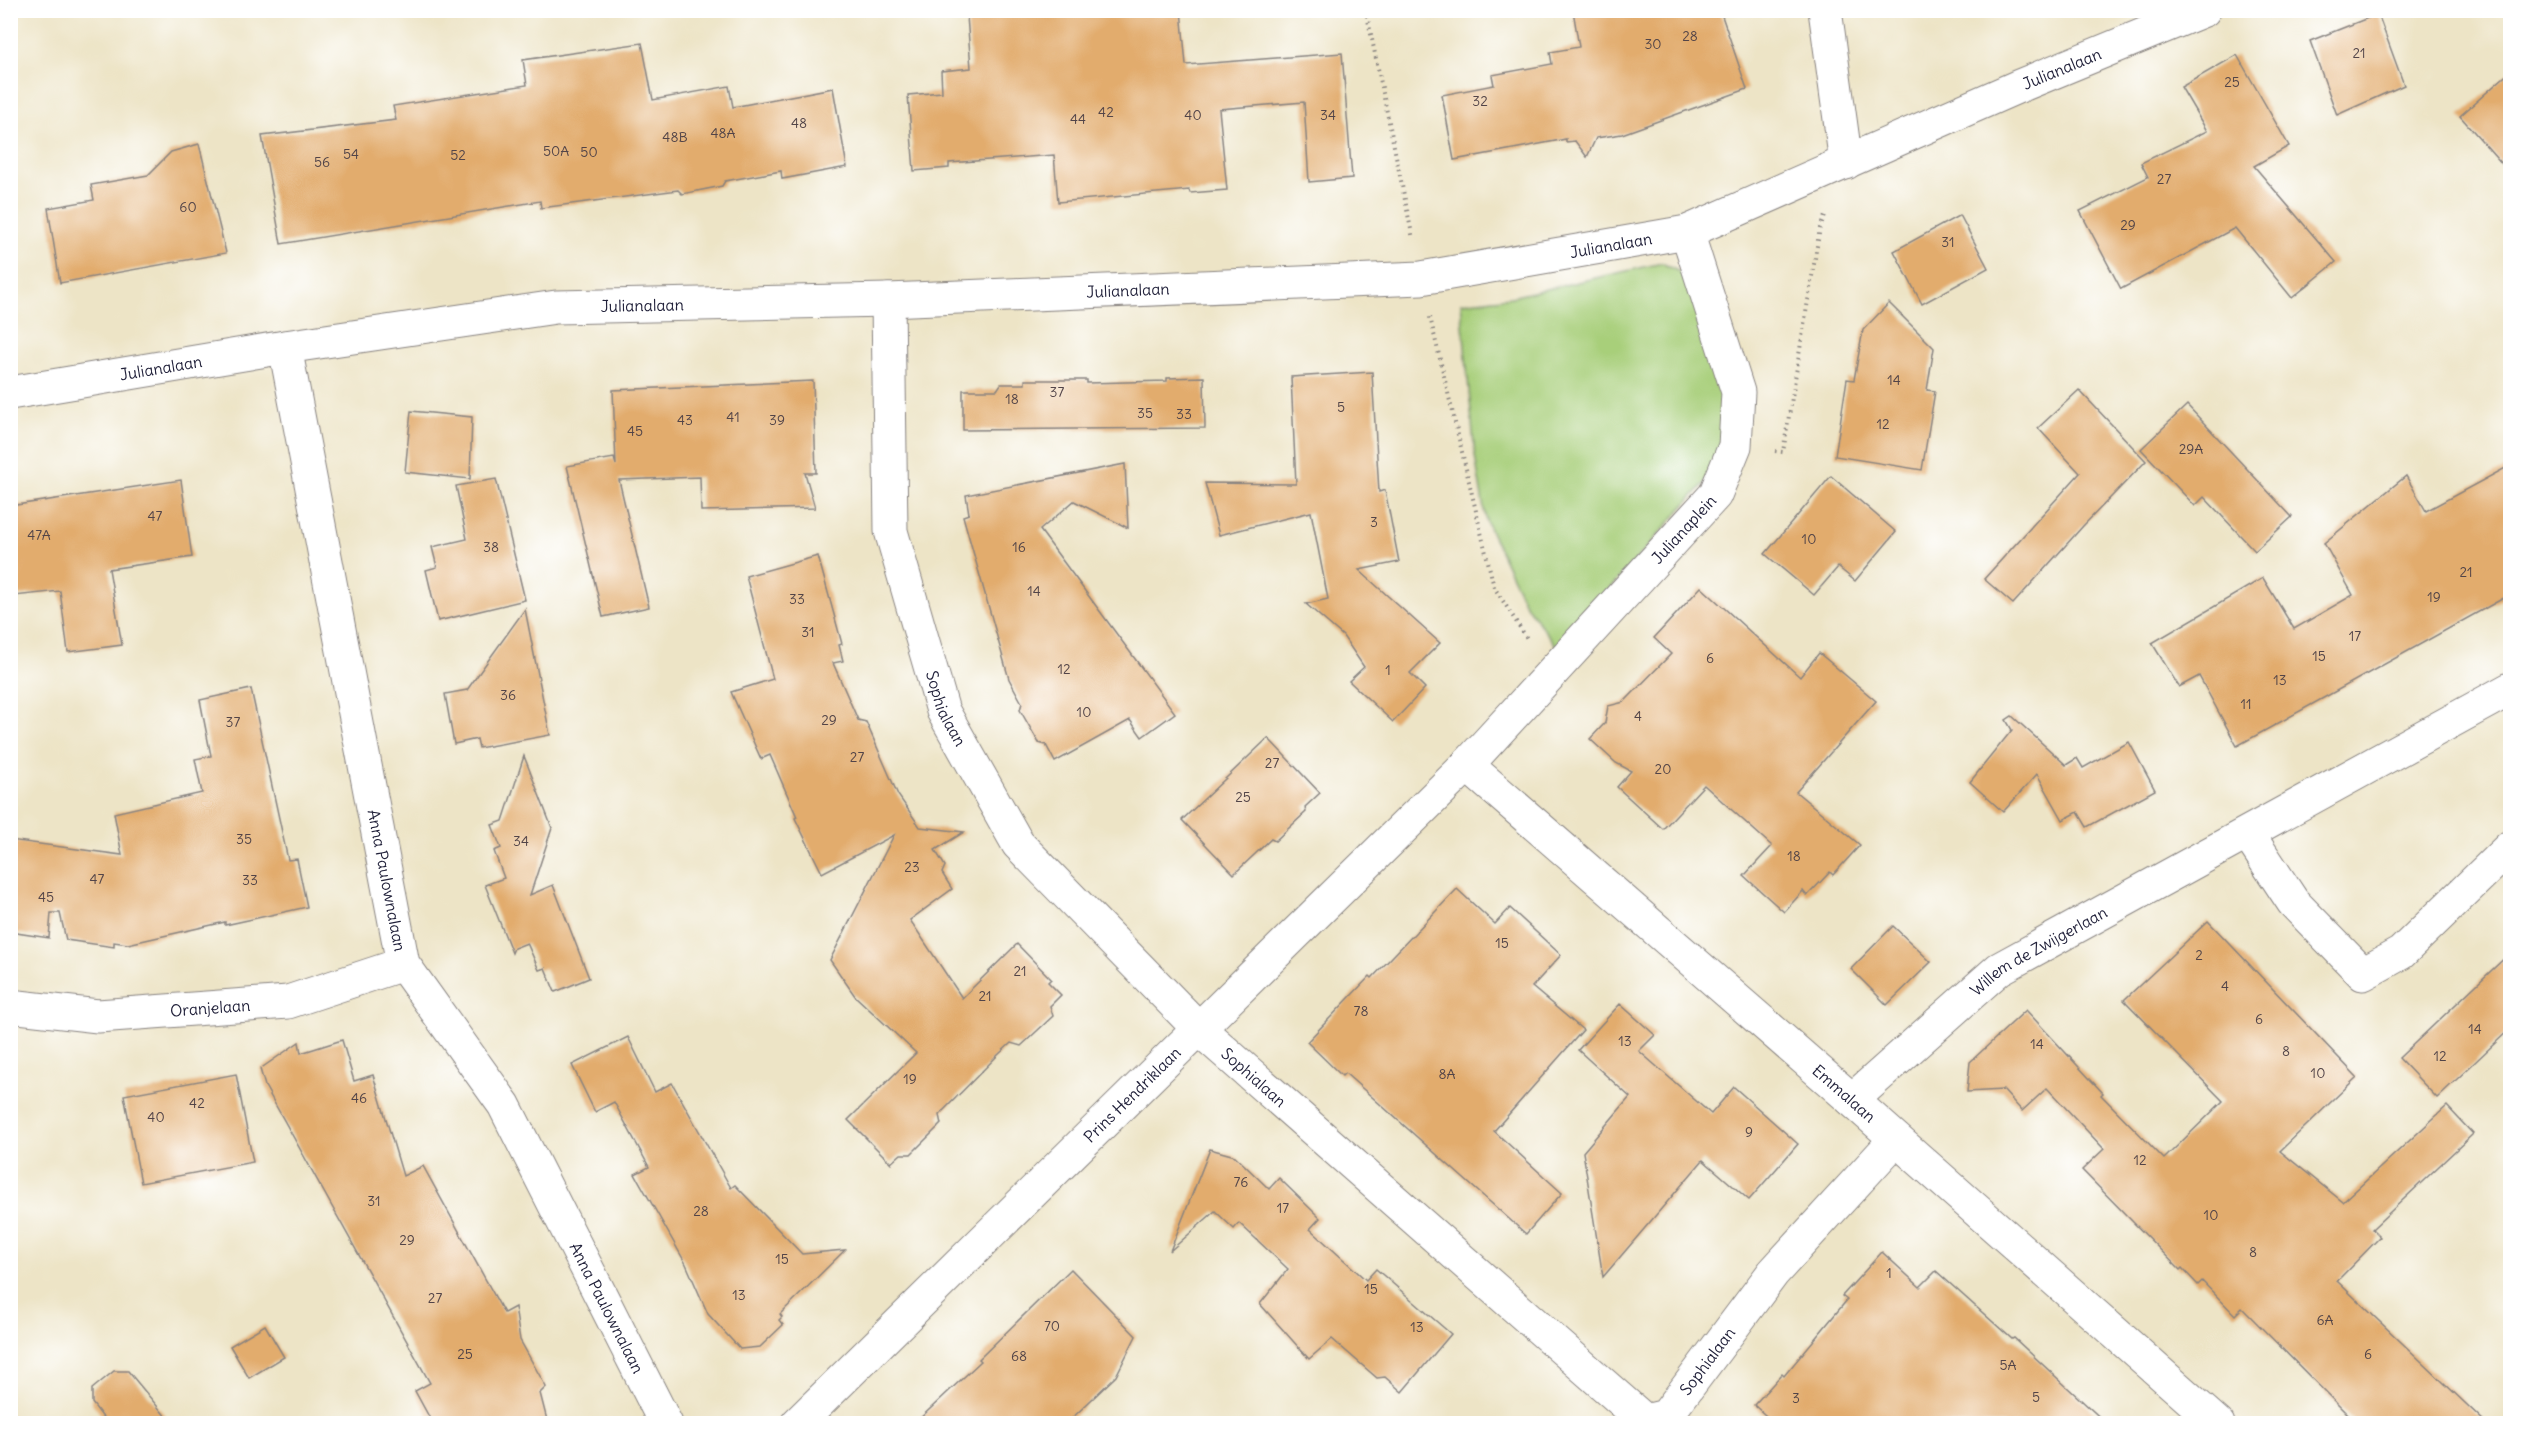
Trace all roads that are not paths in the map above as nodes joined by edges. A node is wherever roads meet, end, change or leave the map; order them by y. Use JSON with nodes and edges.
{"nodes":[{"id":1,"x":1825,"y":10,"type":"edge"},
{"id":2,"x":2204,"y":10,"type":"edge"},
{"id":3,"x":1846,"y":163,"type":"junction"},
{"id":4,"x":1687,"y":232,"type":"junction"},
{"id":5,"x":888,"y":300,"type":"junction"},
{"id":6,"x":285,"y":347,"type":"junction"},
{"id":7,"x":10,"y":393,"type":"edge"},
{"id":8,"x":2511,"y":689,"type":"edge"},
{"id":9,"x":1467,"y":765,"type":"junction"},
{"id":10,"x":2248,"y":834,"type":"junction"},
{"id":11,"x":2511,"y":847,"type":"edge"},
{"id":12,"x":403,"y":964,"type":"junction"},
{"id":13,"x":10,"y":1006,"type":"edge"},
{"id":14,"x":1198,"y":1028,"type":"junction"},
{"id":15,"x":1852,"y":1100,"type":"junction"},
{"id":16,"x":1895,"y":1140,"type":"junction"},
{"id":17,"x":666,"y":1424,"type":"edge"},
{"id":18,"x":797,"y":1424,"type":"edge"},
{"id":19,"x":2218,"y":1424,"type":"edge"}],
"edges":[{"from":1,"to":3,"type":"street"},
{"from":2,"to":3,"type":"street","name":"Julianalaan"},
{"from":3,"to":4,"type":"street","name":"Julianalaan"},
{"from":4,"to":5,"type":"street","name":"Julianalaan"},
{"from":4,"to":9,"type":"street","name":"Julianaplein"},
{"from":5,"to":6,"type":"street","name":"Julianalaan"},
{"from":5,"to":14,"type":"street","name":"Sophialaan"},
{"from":6,"to":7,"type":"street","name":"Julianalaan"},
{"from":6,"to":12,"type":"street","name":"Anna Paulownalaan"},
{"from":8,"to":10,"type":"street","name":"Willem de Zwijgerlaan"},
{"from":9,"to":14,"type":"street","name":"Prins Hendriklaan"},
{"from":9,"to":15,"type":"street","name":"Emmalaan"},
{"from":10,"to":11,"type":"street"},
{"from":10,"to":15,"type":"street","name":"Willem de Zwijgerlaan"},
{"from":12,"to":13,"type":"street","name":"Oranjelaan"},
{"from":12,"to":17,"type":"street","name":"Anna Paulownalaan"},
{"from":14,"to":16,"type":"street","name":"Sophialaan"},
{"from":14,"to":18,"type":"street","name":"Prins Hendriklaan"},
{"from":15,"to":16,"type":"street","name":"Emmalaan"},
{"from":16,"to":19,"type":"street","name":"Emmalaan"}]}
